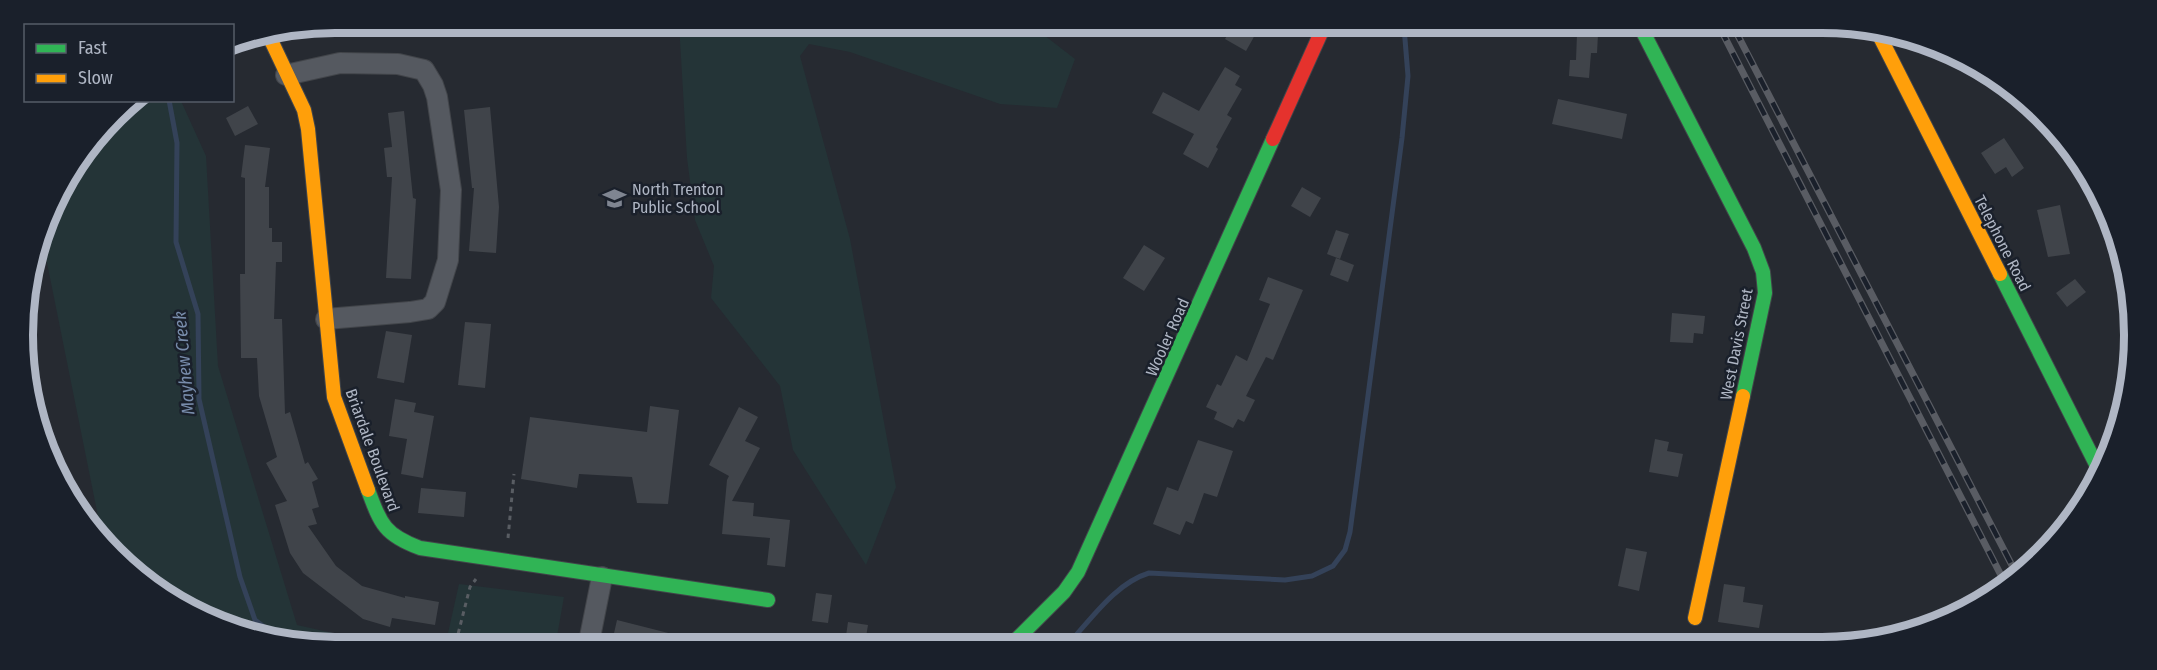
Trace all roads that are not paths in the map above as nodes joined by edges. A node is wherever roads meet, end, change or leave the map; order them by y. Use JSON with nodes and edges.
{"nodes":[{"id":1,"x":1321,"y":33,"type":"edge"},
{"id":2,"x":1644,"y":33,"type":"edge"},
{"id":3,"x":1882,"y":39,"type":"edge"},
{"id":4,"x":271,"y":40,"type":"edge"},
{"id":5,"x":286,"y":75,"type":"junction"},
{"id":6,"x":326,"y":319,"type":"junction"},
{"id":7,"x":2096,"y":463,"type":"edge"},
{"id":8,"x":602,"y":577,"type":"junction"},
{"id":9,"x":768,"y":600,"type":"dead end"},
{"id":10,"x":1695,"y":618,"type":"dead end"},
{"id":11,"x":590,"y":637,"type":"edge"},
{"id":12,"x":1019,"y":637,"type":"edge"}],
"edges":[{"from":1,"to":12,"type":"street","name":"Wooler Road"},
{"from":2,"to":10,"type":"street","name":"West Davis Street"},
{"from":3,"to":7,"type":"street","name":"Telephone Road"},
{"from":4,"to":5,"type":"street","name":"Briardale Boulevard"},
{"from":5,"to":6,"type":"street","name":"Briardale Boulevard"},
{"from":5,"to":6,"type":"street"},
{"from":6,"to":8,"type":"street","name":"Briardale Boulevard"},
{"from":8,"to":9,"type":"street","name":"Briardale Boulevard"},
{"from":8,"to":11,"type":"street"}]}
